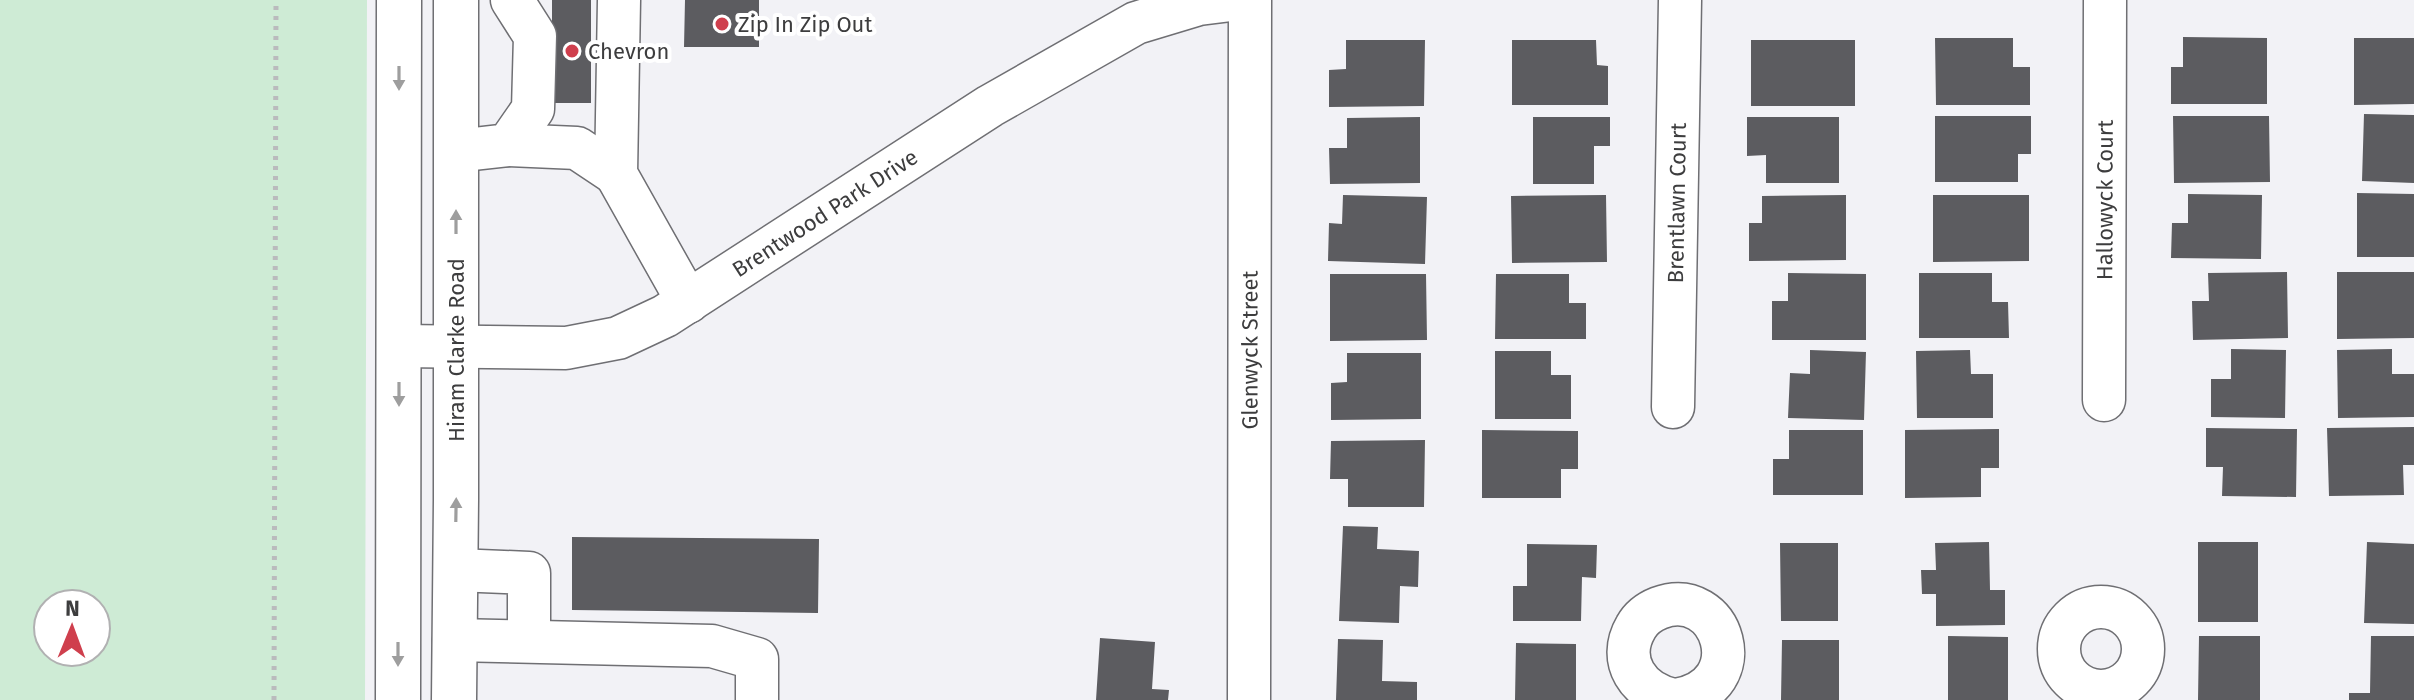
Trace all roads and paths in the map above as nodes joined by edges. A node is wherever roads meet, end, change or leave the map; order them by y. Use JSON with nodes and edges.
{"nodes":[{"id":1,"x":276,"y":0,"type":"edge"},
{"id":2,"x":399,"y":0,"type":"edge"},
{"id":3,"x":456,"y":0,"type":"edge"},
{"id":4,"x":512,"y":0,"type":"edge"},
{"id":5,"x":619,"y":0,"type":"edge"},
{"id":6,"x":1231,"y":0,"type":"edge"},
{"id":7,"x":1250,"y":0,"type":"edge"},
{"id":8,"x":1680,"y":0,"type":"edge"},
{"id":9,"x":2105,"y":0,"type":"edge"},
{"id":10,"x":508,"y":145,"type":"junction"},
{"id":11,"x":456,"y":151,"type":"junction"},
{"id":12,"x":616,"y":174,"type":"junction"},
{"id":13,"x":688,"y":302,"type":"junction"},
{"id":14,"x":399,"y":346,"type":"junction"},
{"id":15,"x":456,"y":346,"type":"junction"},
{"id":16,"x":2104,"y":400,"type":"dead end"},
{"id":17,"x":1673,"y":407,"type":"dead end"},
{"id":18,"x":456,"y":570,"type":"junction"},
{"id":19,"x":454,"y":640,"type":"junction"},
{"id":20,"x":529,"y":641,"type":"junction"},
{"id":21,"x":274,"y":700,"type":"edge"},
{"id":22,"x":398,"y":700,"type":"edge"},
{"id":23,"x":454,"y":700,"type":"edge"},
{"id":24,"x":757,"y":700,"type":"edge"},
{"id":25,"x":1249,"y":700,"type":"edge"}],
"edges":[{"from":1,"to":21,"type":"path"},
{"from":2,"to":14,"type":"main road","one_way":true},
{"from":3,"to":11,"type":"main road","name":"Hiram Clarke Road"},
{"from":4,"to":10,"type":"street"},
{"from":5,"to":12,"type":"street"},
{"from":6,"to":13,"type":"street","name":"Brentwood Park Drive"},
{"from":7,"to":25,"type":"street","name":"Glenwyck Street"},
{"from":8,"to":17,"type":"street","name":"Brentlawn Court"},
{"from":9,"to":16,"type":"street","name":"Hallowyck Court"},
{"from":10,"to":11,"type":"street"},
{"from":10,"to":12,"type":"street"},
{"from":15,"to":11,"type":"main road","name":"Hiram Clarke Road","one_way":true},
{"from":12,"to":13,"type":"street"},
{"from":13,"to":15,"type":"street","name":"Brentwood Park Drive"},
{"from":14,"to":15,"type":"street","name":"Brentwood Park Drive"},
{"from":14,"to":22,"type":"main road","one_way":true},
{"from":18,"to":15,"type":"main road","name":"Hiram Clarke Road","one_way":true},
{"from":18,"to":19,"type":"main road","name":"Hiram Clarke Road"},
{"from":18,"to":20,"type":"street"},
{"from":19,"to":20,"type":"street"},
{"from":19,"to":23,"type":"main road","name":"Hiram Clarke Road"},
{"from":20,"to":24,"type":"street"}]}
